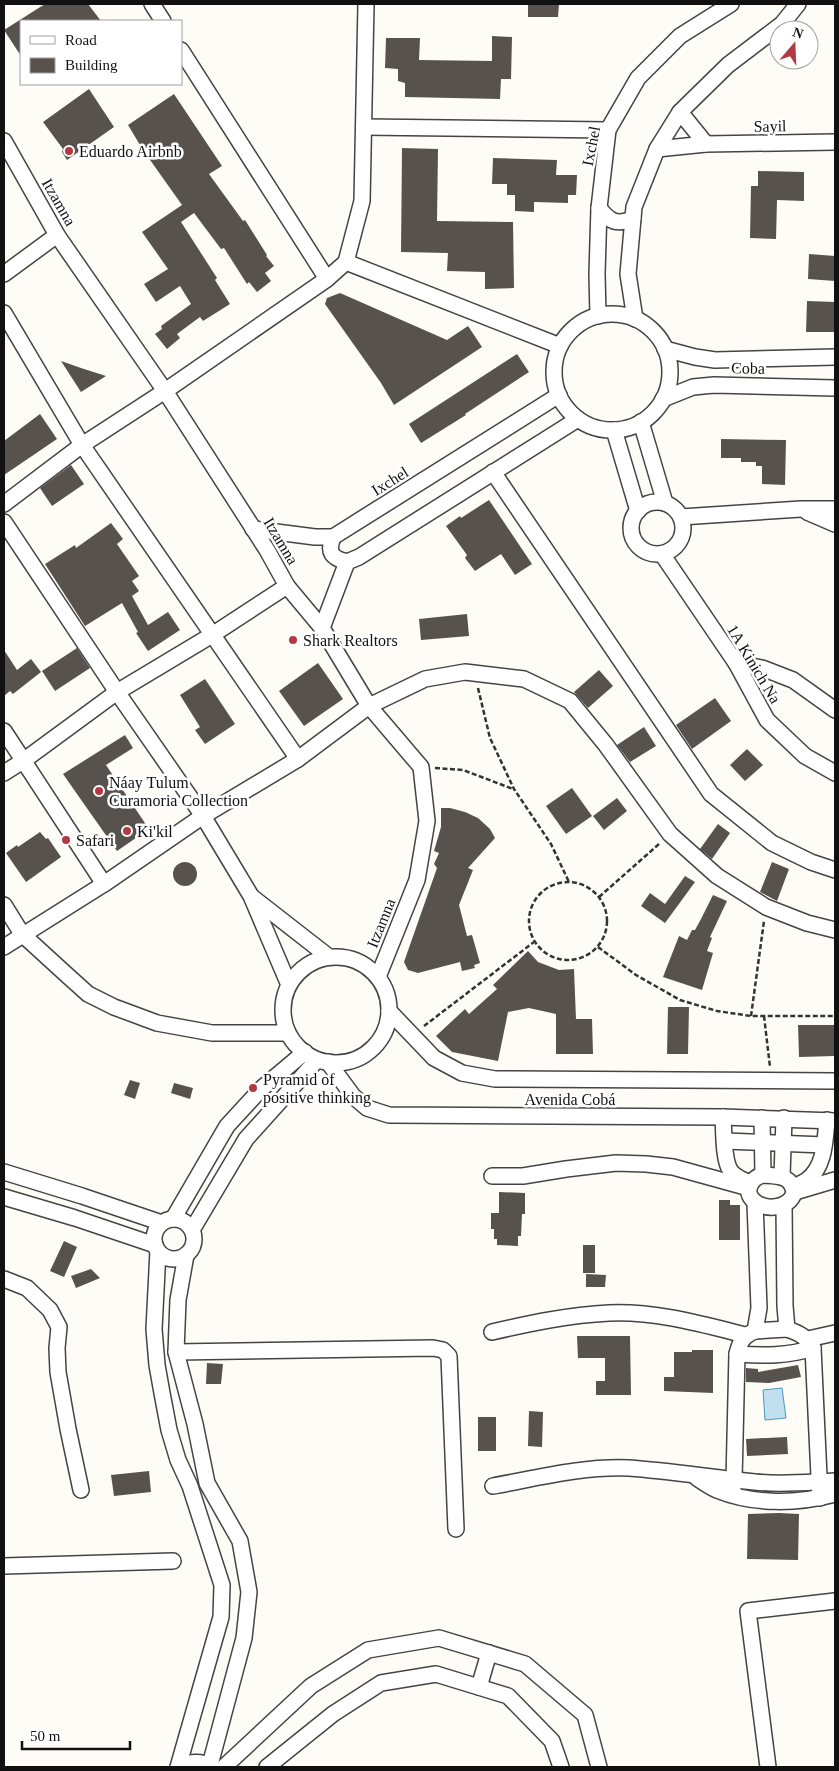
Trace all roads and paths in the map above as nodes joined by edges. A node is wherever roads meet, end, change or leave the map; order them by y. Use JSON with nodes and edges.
{"nodes":[{"id":1,"x":152,"y":4,"type":"edge"},
{"id":2,"x":366,"y":4,"type":"edge"},
{"id":3,"x":731,"y":4,"type":"edge"},
{"id":4,"x":798,"y":4,"type":"edge"},
{"id":5,"x":162,"y":20,"type":"edge"},
{"id":6,"x":182,"y":52,"type":"edge"},
{"id":7,"x":680,"y":112,"type":"junction"},
{"id":8,"x":364,"y":126,"type":"junction"},
{"id":9,"x":608,"y":130,"type":"junction"},
{"id":10,"x":4,"y":141,"type":"edge"},
{"id":11,"x":835,"y":142,"type":"edge"},
{"id":12,"x":706,"y":144,"type":"junction"},
{"id":13,"x":657,"y":149,"type":"junction"},
{"id":14,"x":599,"y":208,"type":"junction"},
{"id":15,"x":633,"y":219,"type":"junction"},
{"id":16,"x":57,"y":235,"type":"junction"},
{"id":17,"x":346,"y":262,"type":"junction"},
{"id":18,"x":4,"y":274,"type":"edge"},
{"id":19,"x":327,"y":279,"type":"junction"},
{"id":20,"x":4,"y":313,"type":"edge"},
{"id":21,"x":598,"y":316,"type":"junction"},
{"id":22,"x":635,"y":319,"type":"junction"},
{"id":23,"x":560,"y":346,"type":"junction"},
{"id":24,"x":665,"y":348,"type":"junction"},
{"id":25,"x":835,"y":357,"type":"edge"},
{"id":26,"x":835,"y":388,"type":"edge"},
{"id":27,"x":165,"y":391,"type":"junction"},
{"id":28,"x":559,"y":395,"type":"junction"},
{"id":29,"x":663,"y":399,"type":"junction"},
{"id":30,"x":578,"y":419,"type":"junction"},
{"id":31,"x":641,"y":422,"type":"junction"},
{"id":32,"x":614,"y":430,"type":"junction"},
{"id":33,"x":82,"y":445,"type":"junction"},
{"id":34,"x":493,"y":472,"type":"junction"},
{"id":35,"x":665,"y":503,"type":"junction"},
{"id":36,"x":4,"y":504,"type":"edge"},
{"id":37,"x":801,"y":509,"type":"junction"},
{"id":38,"x":835,"y":509,"type":"edge"},
{"id":39,"x":638,"y":510,"type":"junction"},
{"id":40,"x":681,"y":517,"type":"junction"},
{"id":41,"x":4,"y":522,"type":"edge"},
{"id":42,"x":835,"y":524,"type":"edge"},
{"id":43,"x":253,"y":529,"type":"junction"},
{"id":44,"x":333,"y":537,"type":"junction"},
{"id":45,"x":662,"y":554,"type":"junction"},
{"id":46,"x":347,"y":562,"type":"junction"},
{"id":47,"x":287,"y":586,"type":"junction"},
{"id":48,"x":322,"y":628,"type":"junction"},
{"id":49,"x":212,"y":634,"type":"junction"},
{"id":50,"x":736,"y":664,"type":"junction"},
{"id":51,"x":474,"y":673,"type":"junction"},
{"id":52,"x":117,"y":692,"type":"junction"},
{"id":53,"x":369,"y":706,"type":"junction"},
{"id":54,"x":835,"y":710,"type":"edge"},
{"id":55,"x":4,"y":731,"type":"edge"},
{"id":56,"x":298,"y":759,"type":"junction"},
{"id":57,"x":23,"y":761,"type":"junction"},
{"id":58,"x":421,"y":767,"type":"junction"},
{"id":59,"x":4,"y":772,"type":"edge"},
{"id":60,"x":835,"y":774,"type":"edge"},
{"id":61,"x":514,"y":789,"type":"junction"},
{"id":62,"x":203,"y":816,"type":"junction"},
{"id":63,"x":670,"y":834,"type":"junction"},
{"id":64,"x":835,"y":870,"type":"edge"},
{"id":65,"x":569,"y":882,"type":"junction"},
{"id":66,"x":104,"y":884,"type":"junction"},
{"id":67,"x":251,"y":896,"type":"junction"},
{"id":68,"x":599,"y":897,"type":"junction"},
{"id":69,"x":4,"y":905,"type":"edge"},
{"id":70,"x":766,"y":907,"type":"junction"},
{"id":71,"x":835,"y":930,"type":"edge"},
{"id":72,"x":22,"y":934,"type":"junction"},
{"id":73,"x":534,"y":942,"type":"junction"},
{"id":74,"x":4,"y":946,"type":"edge"},
{"id":75,"x":598,"y":947,"type":"junction"},
{"id":76,"x":329,"y":957,"type":"junction"},
{"id":77,"x":378,"y":977,"type":"junction"},
{"id":78,"x":289,"y":985,"type":"junction"},
{"id":79,"x":389,"y":1012,"type":"junction"},
{"id":80,"x":751,"y":1016,"type":"junction"},
{"id":81,"x":835,"y":1016,"type":"edge"},
{"id":82,"x":288,"y":1033,"type":"junction"},
{"id":83,"x":412,"y":1035,"type":"junction"},
{"id":84,"x":316,"y":1058,"type":"junction"},
{"id":85,"x":835,"y":1081,"type":"edge"},
{"id":86,"x":723,"y":1117,"type":"junction"},
{"id":87,"x":762,"y":1118,"type":"junction"},
{"id":88,"x":784,"y":1118,"type":"junction"},
{"id":89,"x":831,"y":1120,"type":"edge"},
{"id":90,"x":725,"y":1142,"type":"junction"},
{"id":91,"x":762,"y":1143,"type":"junction"},
{"id":92,"x":783,"y":1144,"type":"junction"},
{"id":93,"x":824,"y":1145,"type":"junction"},
{"id":94,"x":4,"y":1172,"type":"edge"},
{"id":95,"x":763,"y":1175,"type":"junction"},
{"id":96,"x":492,"y":1176,"type":"dead end"},
{"id":97,"x":782,"y":1176,"type":"junction"},
{"id":98,"x":835,"y":1180,"type":"edge"},
{"id":99,"x":750,"y":1186,"type":"junction"},
{"id":100,"x":793,"y":1190,"type":"junction"},
{"id":101,"x":67,"y":1191,"type":"junction"},
{"id":102,"x":4,"y":1197,"type":"edge"},
{"id":103,"x":755,"y":1203,"type":"junction"},
{"id":104,"x":784,"y":1205,"type":"junction"},
{"id":105,"x":60,"y":1213,"type":"junction"},
{"id":106,"x":167,"y":1221,"type":"junction"},
{"id":107,"x":192,"y":1230,"type":"junction"},
{"id":108,"x":156,"y":1248,"type":"junction"},
{"id":109,"x":186,"y":1254,"type":"junction"},
{"id":110,"x":4,"y":1279,"type":"edge"},
{"id":111,"x":786,"y":1329,"type":"junction"},
{"id":112,"x":492,"y":1332,"type":"dead end"},
{"id":113,"x":750,"y":1333,"type":"junction"},
{"id":114,"x":835,"y":1333,"type":"edge"},
{"id":115,"x":811,"y":1344,"type":"junction"},
{"id":116,"x":176,"y":1352,"type":"junction"},
{"id":117,"x":738,"y":1354,"type":"junction"},
{"id":118,"x":835,"y":1480,"type":"edge"},
{"id":119,"x":818,"y":1482,"type":"junction"},
{"id":120,"x":493,"y":1486,"type":"dead end"},
{"id":121,"x":733,"y":1487,"type":"junction"},
{"id":122,"x":81,"y":1490,"type":"dead end"},
{"id":123,"x":835,"y":1494,"type":"edge"},
{"id":124,"x":820,"y":1498,"type":"junction"},
{"id":125,"x":456,"y":1529,"type":"dead end"},
{"id":126,"x":173,"y":1561,"type":"dead end"},
{"id":127,"x":4,"y":1566,"type":"edge"},
{"id":128,"x":835,"y":1601,"type":"edge"},
{"id":129,"x":489,"y":1653,"type":"junction"},
{"id":130,"x":479,"y":1687,"type":"junction"},
{"id":131,"x":179,"y":1767,"type":"edge"},
{"id":132,"x":215,"y":1767,"type":"edge"},
{"id":133,"x":267,"y":1767,"type":"edge"},
{"id":134,"x":561,"y":1767,"type":"edge"},
{"id":135,"x":599,"y":1767,"type":"edge"},
{"id":136,"x":768,"y":1767,"type":"edge"}],
"edges":[{"from":1,"to":5,"type":"street"},
{"from":2,"to":8,"type":"street"},
{"from":3,"to":9,"type":"street","name":"Ixchel"},
{"from":4,"to":7,"type":"street"},
{"from":6,"to":19,"type":"street"},
{"from":7,"to":12,"type":"street"},
{"from":7,"to":13,"type":"street"},
{"from":8,"to":9,"type":"street"},
{"from":8,"to":17,"type":"street"},
{"from":9,"to":14,"type":"street","name":"Ixchel"},
{"from":10,"to":16,"type":"street","name":"Itzamna"},
{"from":11,"to":12,"type":"street","name":"Sayil"},
{"from":12,"to":13,"type":"street","name":"Sayil"},
{"from":13,"to":15,"type":"street"},
{"from":14,"to":15,"type":"street"},
{"from":14,"to":21,"type":"street","name":"Ixchel"},
{"from":15,"to":22,"type":"street"},
{"from":16,"to":18,"type":"street"},
{"from":16,"to":27,"type":"street","name":"Itzamna"},
{"from":17,"to":19,"type":"street"},
{"from":17,"to":23,"type":"street"},
{"from":19,"to":27,"type":"street"},
{"from":20,"to":33,"type":"street"},
{"from":21,"to":22,"type":"street"},
{"from":21,"to":23,"type":"street"},
{"from":22,"to":24,"type":"street"},
{"from":23,"to":28,"type":"street"},
{"from":24,"to":25,"type":"street"},
{"from":24,"to":29,"type":"street"},
{"from":26,"to":29,"type":"street","name":"Coba"},
{"from":27,"to":33,"type":"street"},
{"from":27,"to":43,"type":"street","name":"Itzamna"},
{"from":28,"to":30,"type":"street"},
{"from":28,"to":44,"type":"street","name":"Ixchel"},
{"from":29,"to":31,"type":"street"},
{"from":30,"to":32,"type":"street"},
{"from":30,"to":34,"type":"street"},
{"from":31,"to":32,"type":"street"},
{"from":31,"to":35,"type":"street"},
{"from":32,"to":39,"type":"street"},
{"from":33,"to":36,"type":"street"},
{"from":33,"to":49,"type":"street"},
{"from":34,"to":46,"type":"street"},
{"from":34,"to":64,"type":"street"},
{"from":35,"to":39,"type":"street"},
{"from":35,"to":40,"type":"street"},
{"from":37,"to":38,"type":"street"},
{"from":37,"to":40,"type":"street"},
{"from":37,"to":42,"type":"street"},
{"from":39,"to":45,"type":"street"},
{"from":40,"to":45,"type":"street"},
{"from":41,"to":52,"type":"street"},
{"from":43,"to":44,"type":"street"},
{"from":43,"to":47,"type":"street","name":"Itzamna"},
{"from":44,"to":46,"type":"street"},
{"from":45,"to":50,"type":"street","name":"1A Kinich Na"},
{"from":46,"to":48,"type":"street"},
{"from":47,"to":48,"type":"street","name":"Itzamna"},
{"from":47,"to":49,"type":"street"},
{"from":48,"to":53,"type":"street","name":"Itzamna"},
{"from":49,"to":52,"type":"street"},
{"from":49,"to":56,"type":"street"},
{"from":50,"to":54,"type":"street"},
{"from":50,"to":60,"type":"street","name":"1A Kinich Na"},
{"from":51,"to":53,"type":"street"},
{"from":51,"to":61,"type":"path"},
{"from":51,"to":63,"type":"street"},
{"from":52,"to":57,"type":"street"},
{"from":52,"to":62,"type":"street"},
{"from":53,"to":56,"type":"street"},
{"from":53,"to":58,"type":"street","name":"Itzamna"},
{"from":55,"to":57,"type":"street"},
{"from":56,"to":62,"type":"street"},
{"from":57,"to":59,"type":"street"},
{"from":57,"to":66,"type":"street"},
{"from":58,"to":61,"type":"path"},
{"from":58,"to":77,"type":"street","name":"Itzamna"},
{"from":61,"to":65,"type":"path"},
{"from":62,"to":66,"type":"street"},
{"from":62,"to":67,"type":"street"},
{"from":63,"to":68,"type":"path"},
{"from":63,"to":70,"type":"street"},
{"from":65,"to":68,"type":"path"},
{"from":65,"to":73,"type":"path"},
{"from":66,"to":72,"type":"street"},
{"from":67,"to":76,"type":"street"},
{"from":67,"to":78,"type":"street"},
{"from":68,"to":75,"type":"path"},
{"from":69,"to":72,"type":"street"},
{"from":70,"to":71,"type":"street"},
{"from":70,"to":80,"type":"path"},
{"from":72,"to":74,"type":"street"},
{"from":72,"to":82,"type":"street"},
{"from":73,"to":75,"type":"path"},
{"from":73,"to":83,"type":"path"},
{"from":75,"to":80,"type":"path"},
{"from":76,"to":77,"type":"street"},
{"from":76,"to":78,"type":"street"},
{"from":77,"to":79,"type":"street"},
{"from":78,"to":82,"type":"street"},
{"from":79,"to":83,"type":"street","name":"Avenida Cobá"},
{"from":79,"to":84,"type":"street"},
{"from":80,"to":81,"type":"path"},
{"from":82,"to":84,"type":"street"},
{"from":83,"to":85,"type":"street","name":"Avenida Cobá"},
{"from":84,"to":86,"type":"street","name":"Avenida Cobá"},
{"from":84,"to":106,"type":"street"},
{"from":84,"to":107,"type":"street"},
{"from":86,"to":87,"type":"street","name":"Avenida Cobá"},
{"from":86,"to":90,"type":"street"},
{"from":87,"to":88,"type":"street","name":"Avenida Cobá"},
{"from":87,"to":91,"type":"street"},
{"from":88,"to":89,"type":"street","name":"Avenida Cobá"},
{"from":88,"to":92,"type":"street"},
{"from":89,"to":93,"type":"street"},
{"from":90,"to":91,"type":"street"},
{"from":90,"to":99,"type":"street"},
{"from":91,"to":92,"type":"street"},
{"from":91,"to":95,"type":"street"},
{"from":92,"to":93,"type":"street"},
{"from":92,"to":97,"type":"street"},
{"from":93,"to":100,"type":"street"},
{"from":94,"to":101,"type":"street"},
{"from":95,"to":97,"type":"street"},
{"from":95,"to":99,"type":"street"},
{"from":96,"to":99,"type":"street"},
{"from":97,"to":100,"type":"street"},
{"from":98,"to":100,"type":"street"},
{"from":99,"to":103,"type":"street"},
{"from":100,"to":104,"type":"street"},
{"from":101,"to":105,"type":"street"},
{"from":101,"to":106,"type":"street"},
{"from":102,"to":105,"type":"street"},
{"from":103,"to":104,"type":"street"},
{"from":103,"to":113,"type":"street"},
{"from":104,"to":111,"type":"street"},
{"from":105,"to":108,"type":"street"},
{"from":106,"to":107,"type":"street"},
{"from":106,"to":108,"type":"street"},
{"from":107,"to":109,"type":"street"},
{"from":108,"to":109,"type":"street"},
{"from":108,"to":131,"type":"street"},
{"from":109,"to":116,"type":"street"},
{"from":110,"to":122,"type":"street"},
{"from":111,"to":113,"type":"street"},
{"from":111,"to":115,"type":"street"},
{"from":112,"to":113,"type":"street"},
{"from":113,"to":117,"type":"street"},
{"from":114,"to":115,"type":"street"},
{"from":115,"to":117,"type":"street"},
{"from":115,"to":119,"type":"street"},
{"from":116,"to":125,"type":"street"},
{"from":116,"to":132,"type":"street"},
{"from":117,"to":121,"type":"street"},
{"from":118,"to":119,"type":"street"},
{"from":119,"to":121,"type":"street"},
{"from":119,"to":124,"type":"street"},
{"from":120,"to":121,"type":"street"},
{"from":121,"to":124,"type":"street"},
{"from":123,"to":124,"type":"street"},
{"from":126,"to":127,"type":"street"},
{"from":128,"to":136,"type":"street"},
{"from":129,"to":130,"type":"street"},
{"from":129,"to":132,"type":"street"},
{"from":129,"to":135,"type":"street"},
{"from":130,"to":133,"type":"street"},
{"from":130,"to":134,"type":"street"},
{"from":131,"to":132,"type":"street"}]}
